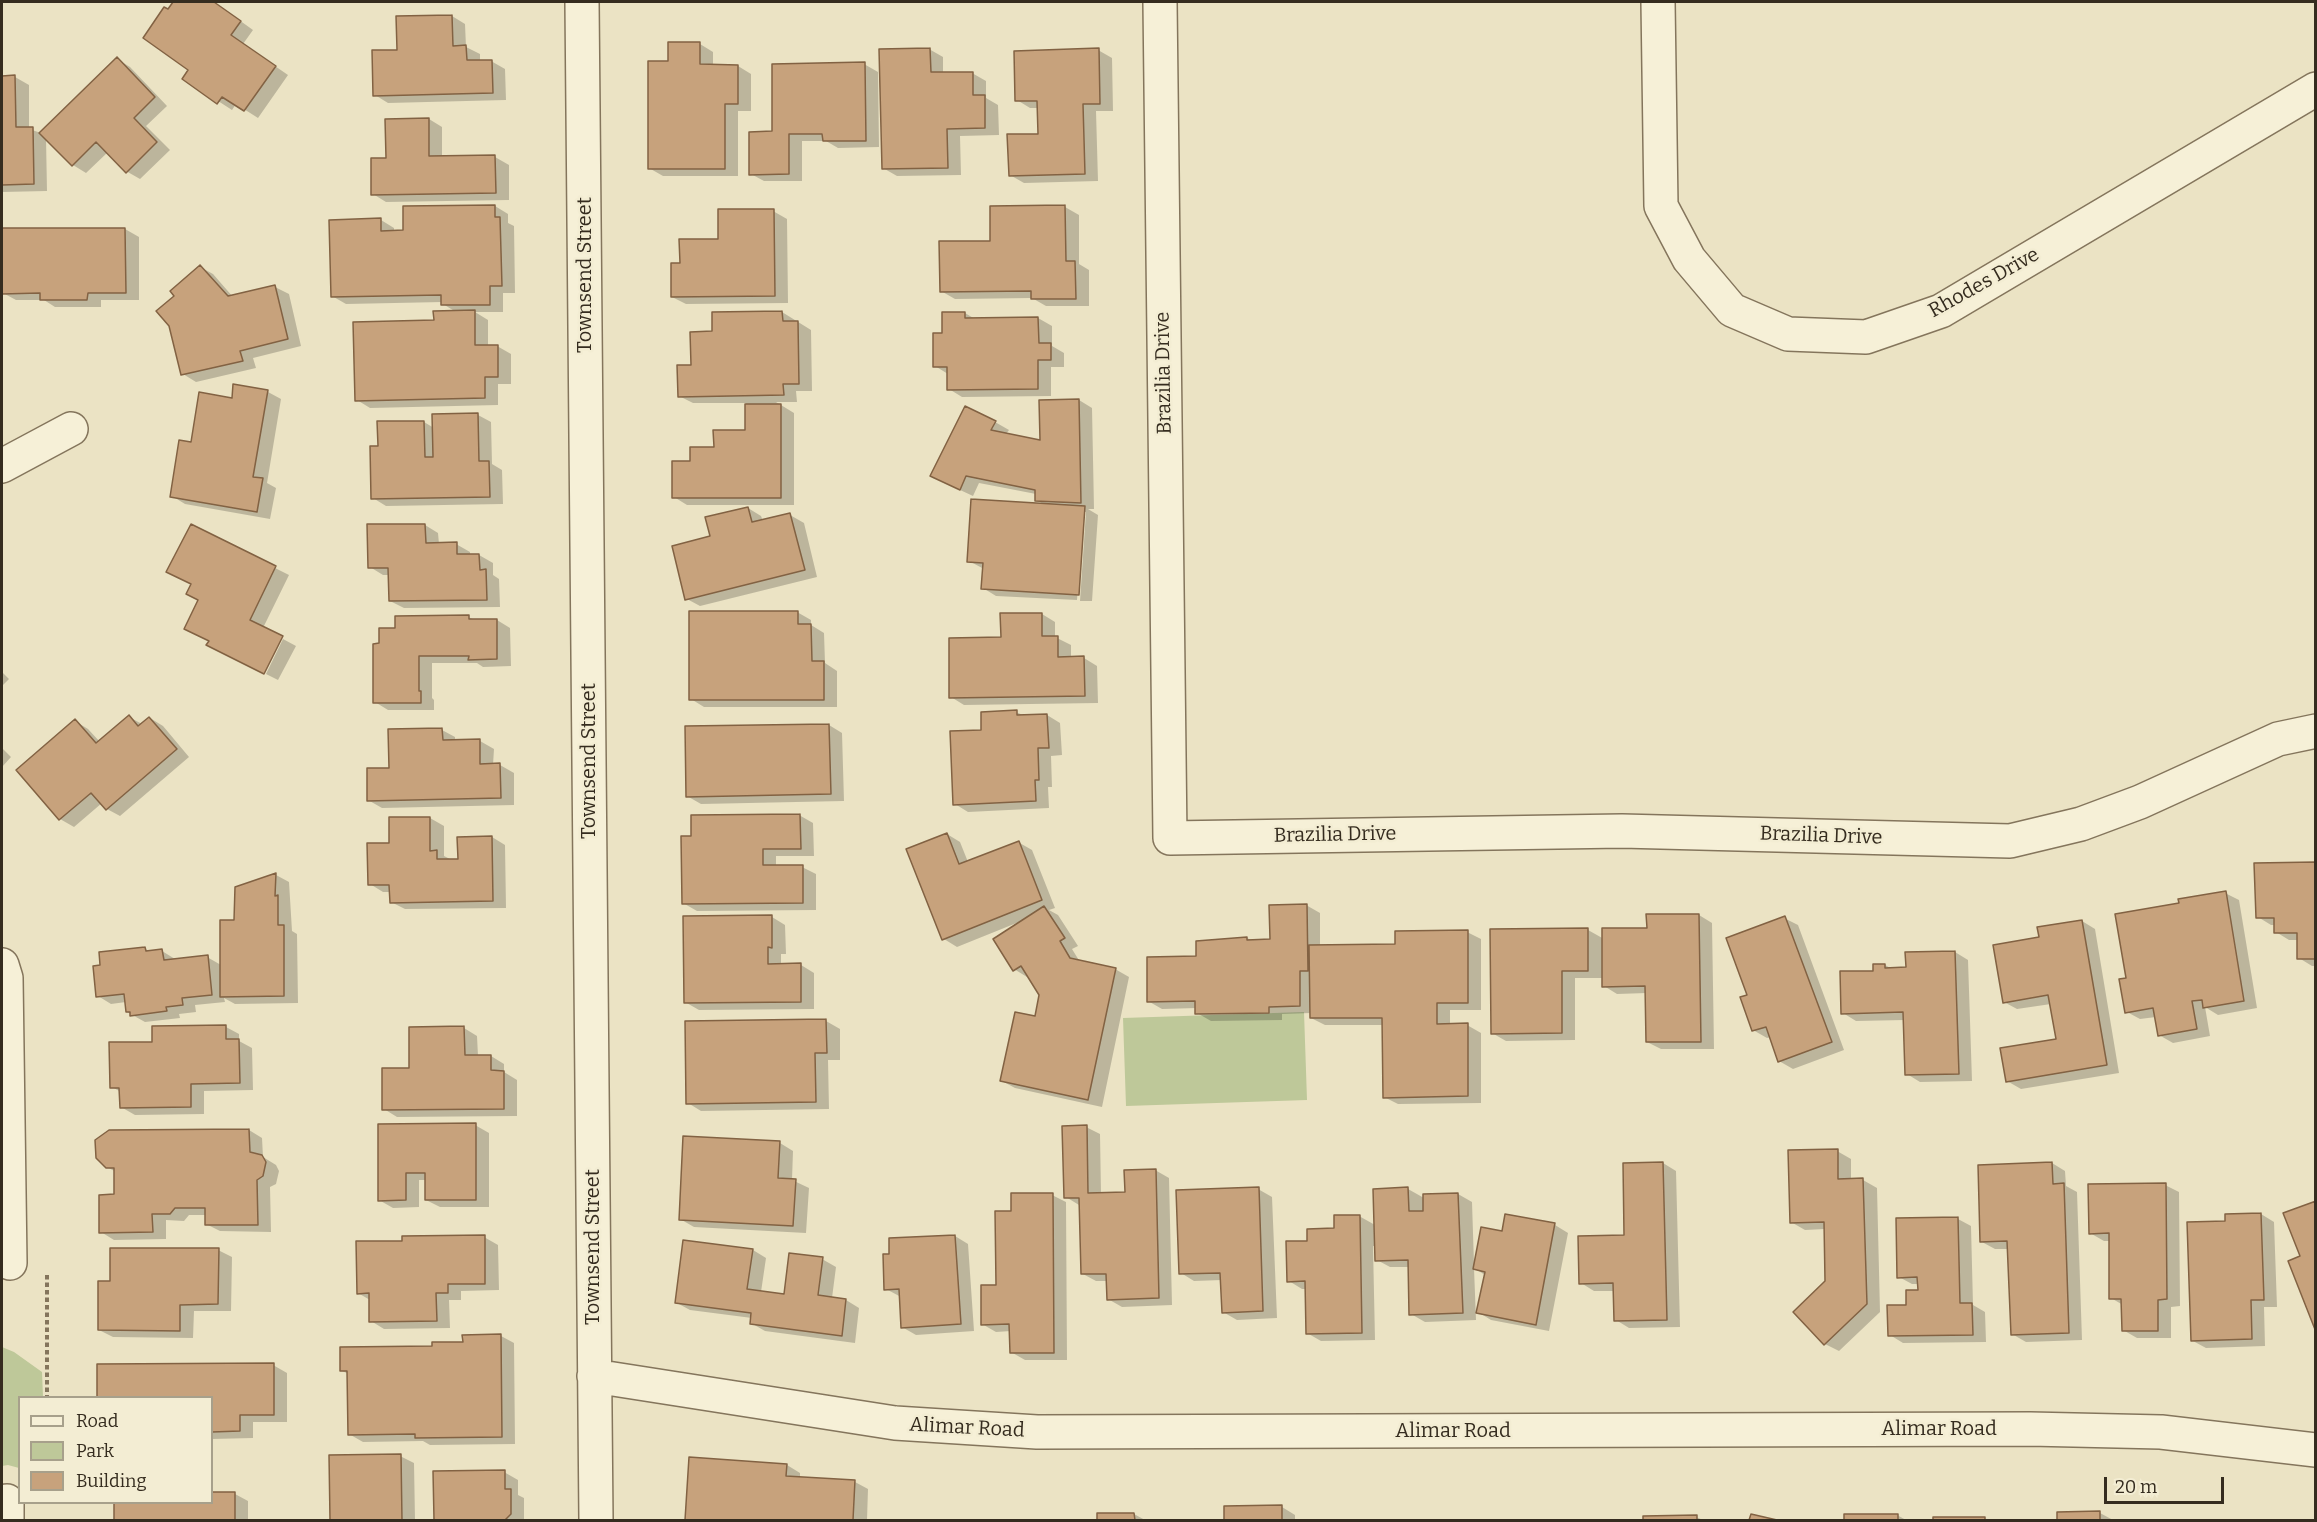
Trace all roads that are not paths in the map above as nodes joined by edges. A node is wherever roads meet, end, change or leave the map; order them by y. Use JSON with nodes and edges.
{"nodes":[{"id":1,"x":582,"y":2,"type":"edge"},
{"id":2,"x":1160,"y":2,"type":"edge"},
{"id":3,"x":1658,"y":2,"type":"edge"},
{"id":4,"x":2316,"y":89,"type":"edge"},
{"id":5,"x":72,"y":429,"type":"dead end"},
{"id":6,"x":2,"y":466,"type":"edge"},
{"id":7,"x":2316,"y":731,"type":"edge"},
{"id":8,"x":2,"y":965,"type":"edge"},
{"id":9,"x":10,"y":1263,"type":"road end"},
{"id":10,"x":594,"y":1376,"type":"junction"},
{"id":11,"x":2316,"y":1450,"type":"edge"},
{"id":12,"x":596,"y":1521,"type":"edge"}],
"edges":[{"from":1,"to":10,"type":"street","name":"Townsend Street"},
{"from":2,"to":7,"type":"street","name":"Brazilia Drive"},
{"from":3,"to":4,"type":"street","name":"Rhodes Drive"},
{"from":5,"to":6,"type":"street"},
{"from":8,"to":9,"type":"street"},
{"from":10,"to":11,"type":"street","name":"Alimar Road"},
{"from":10,"to":12,"type":"street","name":"Townsend Street"}]}
